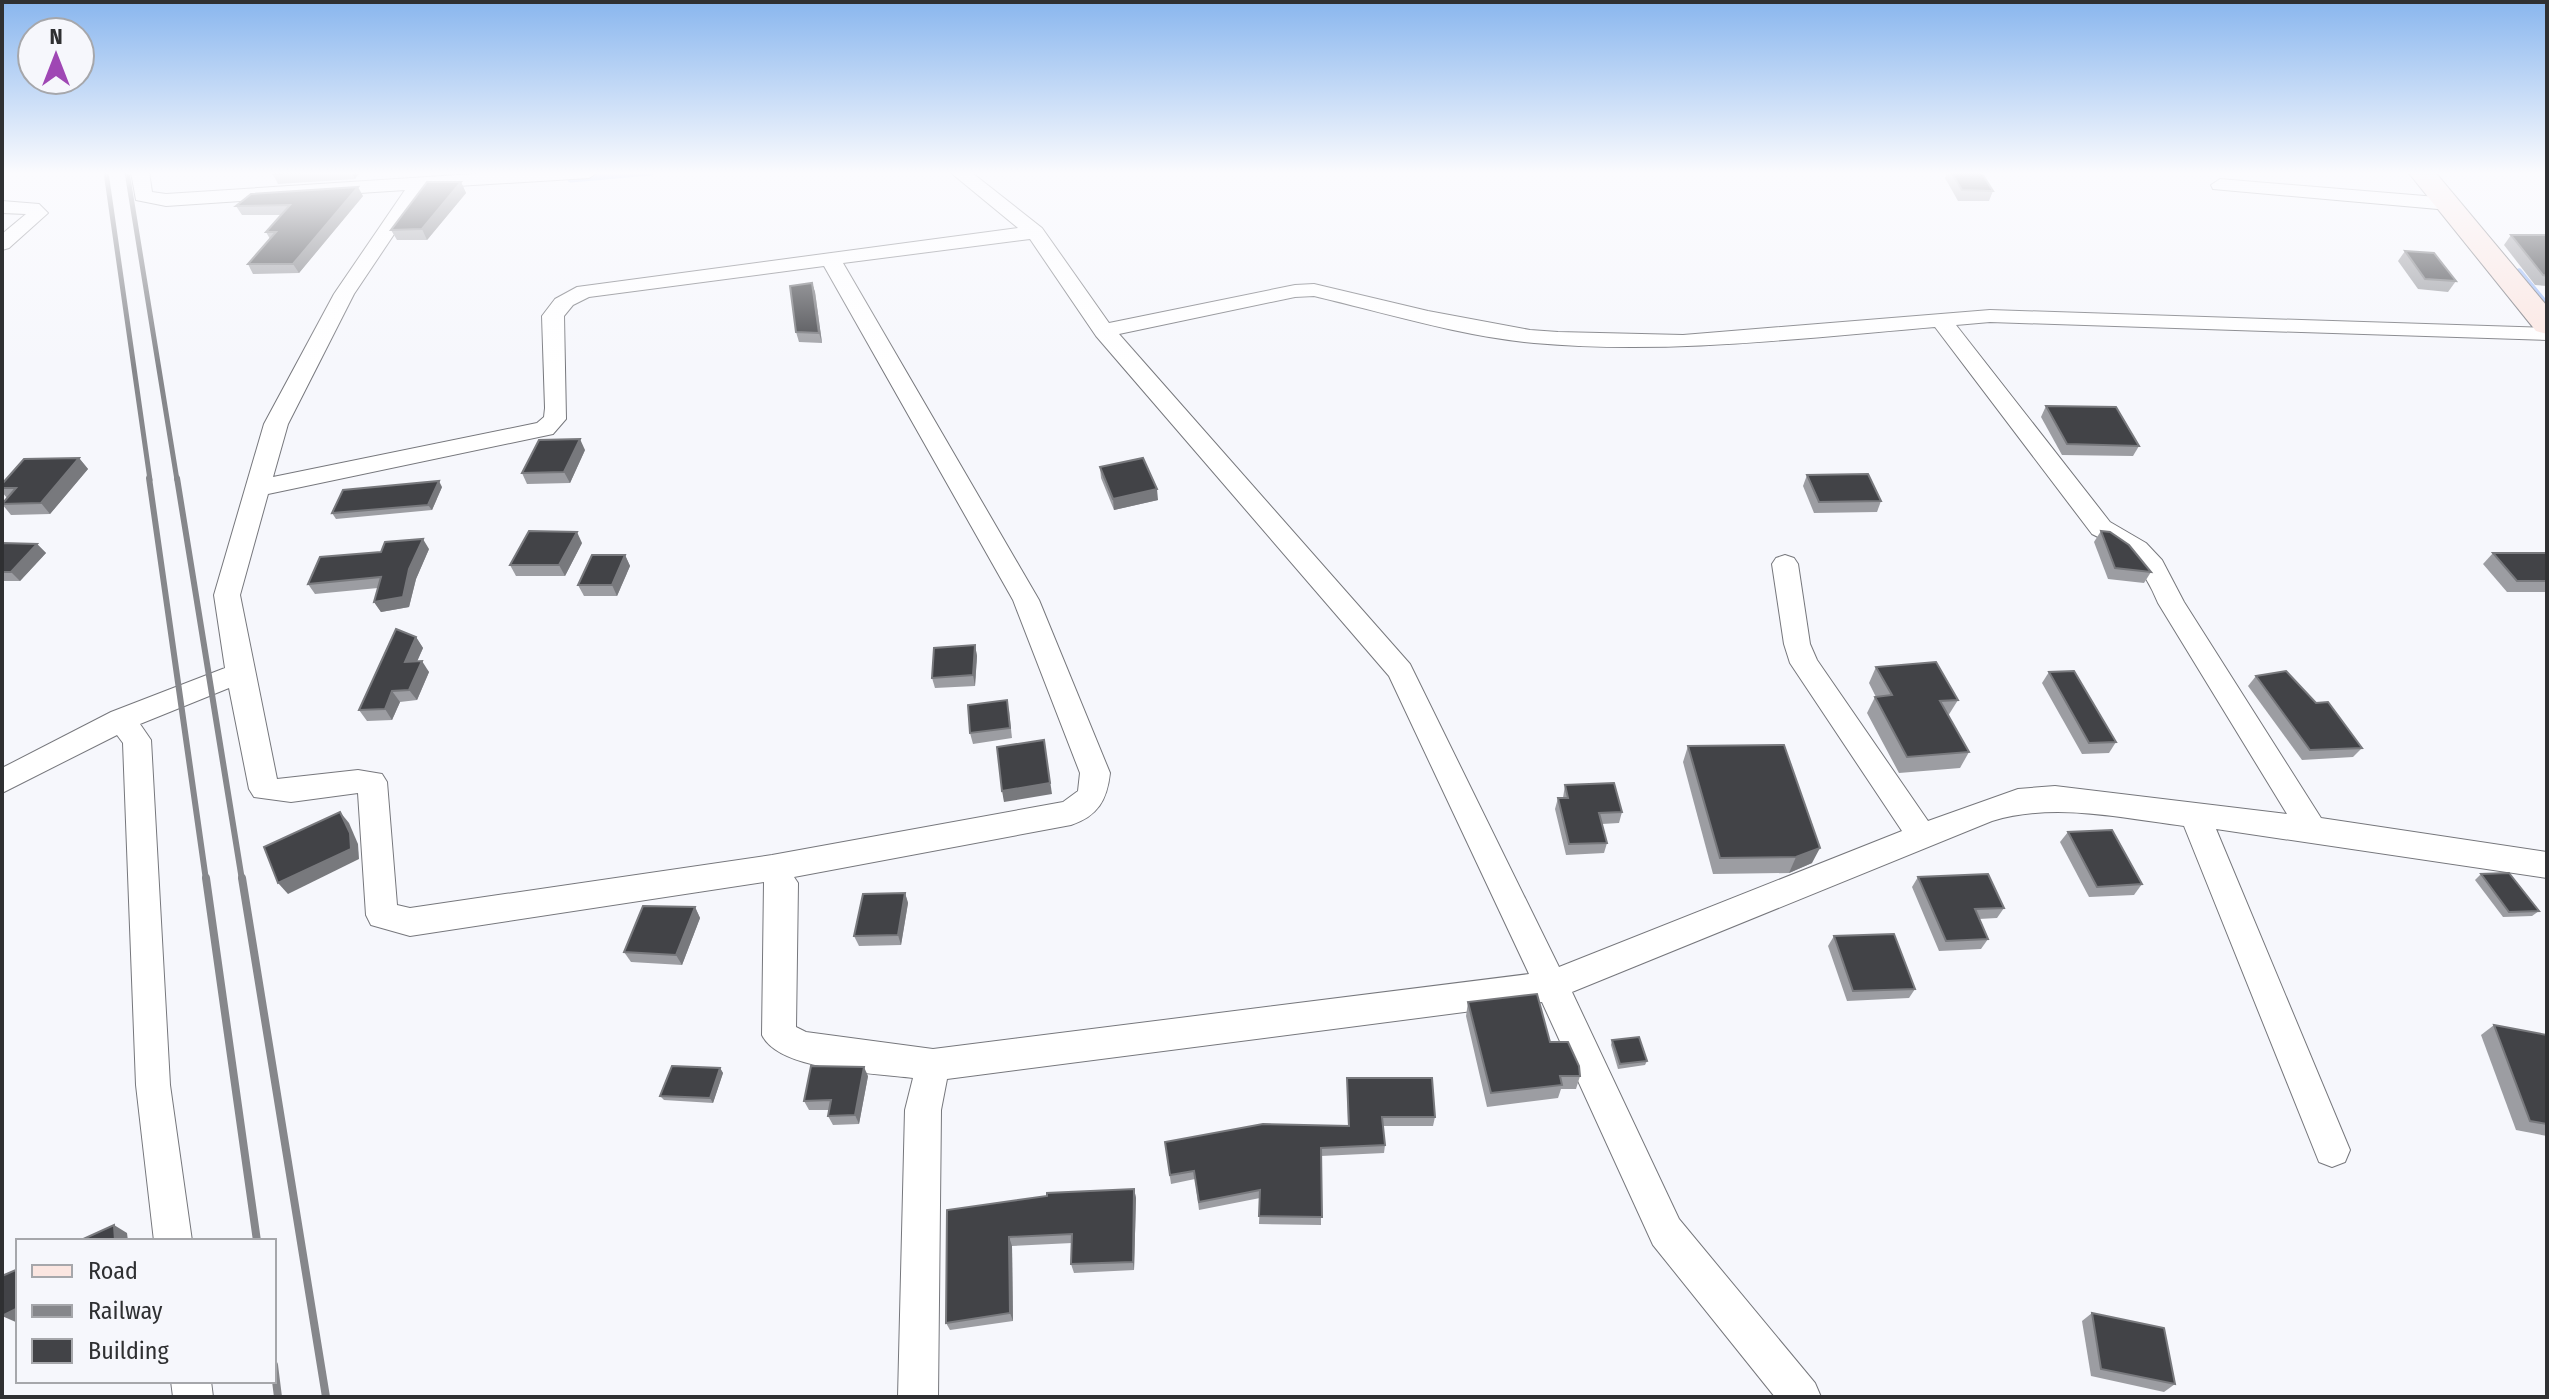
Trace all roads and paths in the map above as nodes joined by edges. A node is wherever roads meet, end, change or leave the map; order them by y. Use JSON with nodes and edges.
{"nodes":[{"id":1,"x":382,"y":237,"type":"edge"},
{"id":2,"x":996,"y":237,"type":"edge"},
{"id":3,"x":1039,"y":237,"type":"edge"},
{"id":4,"x":2476,"y":237,"type":"edge"},
{"id":5,"x":831,"y":260,"type":"junction"},
{"id":6,"x":1940,"y":319,"type":"junction"},
{"id":7,"x":2547,"y":325,"type":"edge"},
{"id":8,"x":1104,"y":331,"type":"junction"},
{"id":9,"x":2547,"y":334,"type":"edge"},
{"id":10,"x":259,"y":488,"type":"junction"},
{"id":11,"x":1785,"y":564,"type":"dead end"},
{"id":12,"x":240,"y":673,"type":"junction"},
{"id":13,"x":121,"y":720,"type":"junction"},
{"id":14,"x":2,"y":781,"type":"edge"},
{"id":15,"x":2195,"y":815,"type":"junction"},
{"id":16,"x":2312,"y":829,"type":"junction"},
{"id":17,"x":1922,"y":837,"type":"junction"},
{"id":18,"x":2547,"y":865,"type":"edge"},
{"id":19,"x":772,"y":868,"type":"junction"},
{"id":20,"x":1550,"y":986,"type":"junction"},
{"id":21,"x":933,"y":1065,"type":"junction"},
{"id":22,"x":2332,"y":1150,"type":"dead end"},
{"id":23,"x":173,"y":1239,"type":"edge"},
{"id":24,"x":918,"y":1397,"type":"edge"},
{"id":25,"x":1801,"y":1397,"type":"edge"}],
"edges":[{"from":1,"to":10,"type":"street"},
{"from":2,"to":5,"type":"street"},
{"from":3,"to":8,"type":"street"},
{"from":4,"to":7,"type":"main road"},
{"from":5,"to":10,"type":"street"},
{"from":5,"to":19,"type":"street"},
{"from":6,"to":8,"type":"street"},
{"from":6,"to":9,"type":"street"},
{"from":6,"to":16,"type":"street"},
{"from":8,"to":20,"type":"street"},
{"from":10,"to":12,"type":"street"},
{"from":11,"to":17,"type":"street"},
{"from":12,"to":13,"type":"street"},
{"from":12,"to":19,"type":"street"},
{"from":13,"to":14,"type":"street"},
{"from":13,"to":23,"type":"street"},
{"from":15,"to":16,"type":"street"},
{"from":15,"to":17,"type":"street"},
{"from":15,"to":22,"type":"street"},
{"from":16,"to":18,"type":"street"},
{"from":17,"to":20,"type":"street"},
{"from":19,"to":21,"type":"street"},
{"from":20,"to":21,"type":"street"},
{"from":20,"to":25,"type":"street"},
{"from":21,"to":24,"type":"street"}]}
